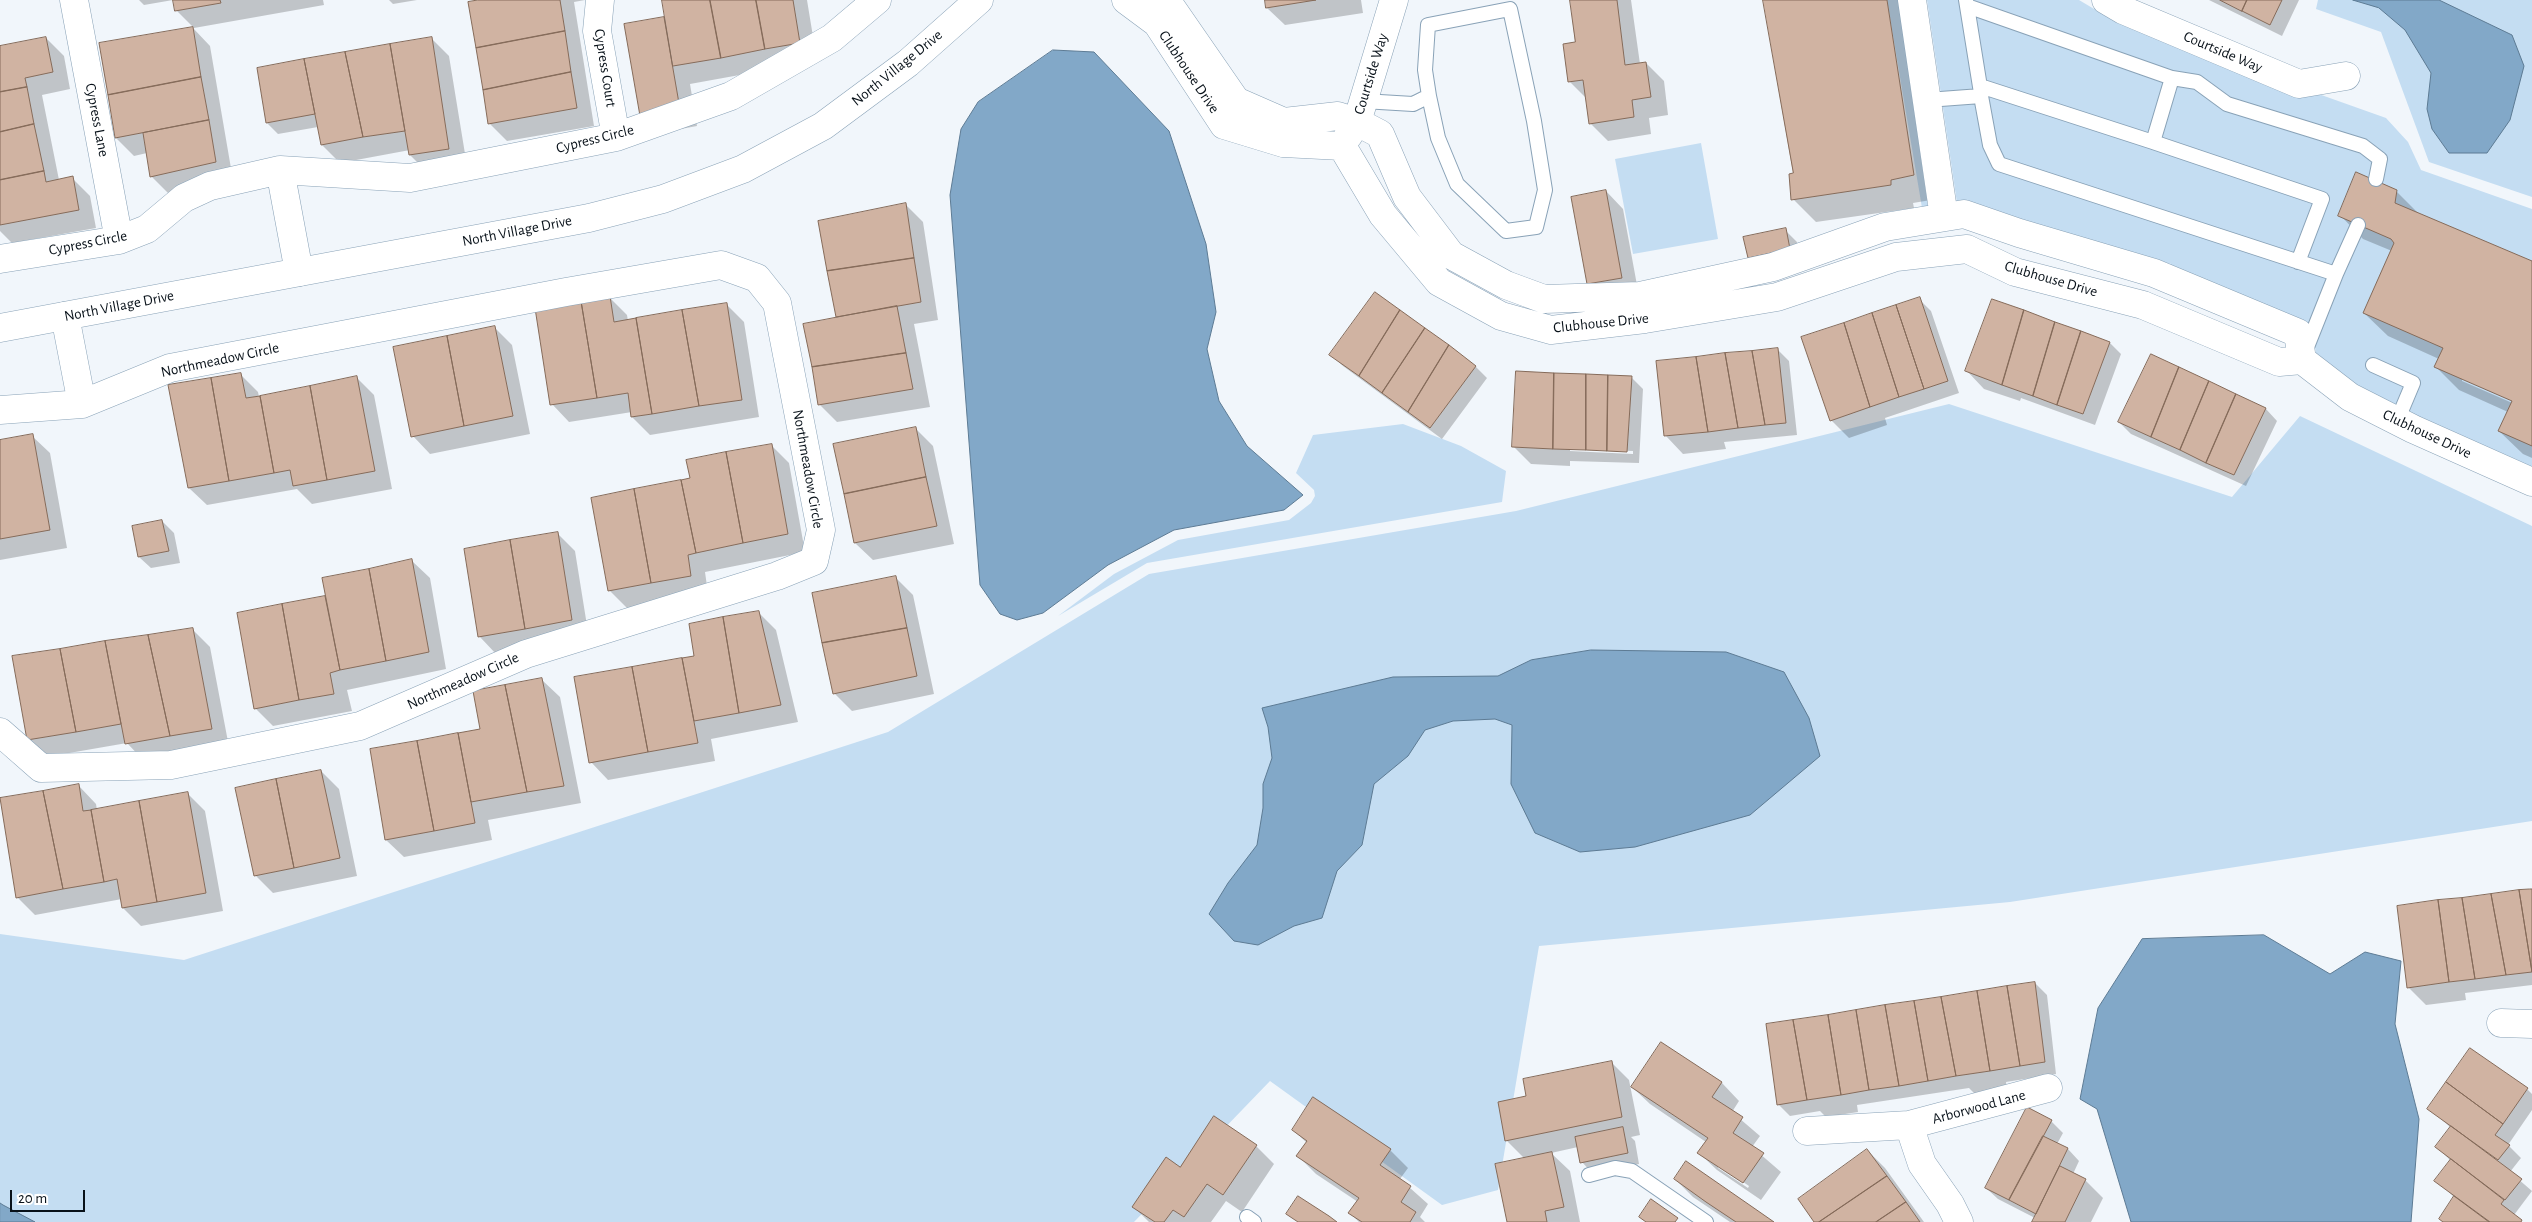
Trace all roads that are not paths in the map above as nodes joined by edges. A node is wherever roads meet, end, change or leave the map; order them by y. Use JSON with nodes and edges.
{"nodes":[{"id":1,"x":74,"y":0,"type":"edge"},
{"id":2,"x":600,"y":0,"type":"edge"},
{"id":3,"x":877,"y":0,"type":"edge"},
{"id":4,"x":979,"y":0,"type":"edge"},
{"id":5,"x":1126,"y":0,"type":"edge"},
{"id":6,"x":1161,"y":0,"type":"edge"},
{"id":7,"x":1394,"y":0,"type":"edge"},
{"id":8,"x":1912,"y":0,"type":"edge"},
{"id":9,"x":2106,"y":0,"type":"edge"},
{"id":10,"x":1967,"y":3,"type":"edge"},
{"id":11,"x":2346,"y":76,"type":"dead end"},
{"id":12,"x":2172,"y":78,"type":"junction"},
{"id":13,"x":1981,"y":91,"type":"junction"},
{"id":14,"x":1429,"y":96,"type":"junction"},
{"id":15,"x":1927,"y":100,"type":"junction"},
{"id":16,"x":1360,"y":111,"type":"junction"},
{"id":17,"x":616,"y":137,"type":"junction"},
{"id":18,"x":2152,"y":142,"type":"junction"},
{"id":19,"x":1342,"y":146,"type":"junction"},
{"id":20,"x":280,"y":170,"type":"junction"},
{"id":21,"x":2376,"y":179,"type":"dead end"},
{"id":22,"x":1944,"y":217,"type":"junction"},
{"id":23,"x":2358,"y":225,"type":"dead end"},
{"id":24,"x":119,"y":240,"type":"junction"},
{"id":25,"x":0,"y":259,"type":"edge"},
{"id":26,"x":2298,"y":262,"type":"junction"},
{"id":27,"x":299,"y":272,"type":"junction"},
{"id":28,"x":2154,"y":273,"type":"junction"},
{"id":29,"x":2336,"y":274,"type":"junction"},
{"id":30,"x":2144,"y":305,"type":"junction"},
{"id":31,"x":65,"y":316,"type":"junction"},
{"id":32,"x":0,"y":328,"type":"edge"},
{"id":33,"x":2302,"y":360,"type":"junction"},
{"id":34,"x":2373,"y":364,"type":"dead end"},
{"id":35,"x":82,"y":404,"type":"junction"},
{"id":36,"x":0,"y":410,"type":"edge"},
{"id":37,"x":2397,"y":421,"type":"junction"},
{"id":38,"x":2532,"y":482,"type":"edge"},
{"id":39,"x":0,"y":732,"type":"edge"},
{"id":40,"x":2501,"y":1023,"type":"dead end"},
{"id":41,"x":2532,"y":1024,"type":"edge"},
{"id":42,"x":2048,"y":1088,"type":"dead end"},
{"id":43,"x":1909,"y":1125,"type":"junction"},
{"id":44,"x":1807,"y":1131,"type":"dead end"},
{"id":45,"x":1589,"y":1175,"type":"dead end"},
{"id":46,"x":1706,"y":1222,"type":"edge"},
{"id":47,"x":1959,"y":1222,"type":"edge"}],
"edges":[{"from":1,"to":24,"type":"street","name":"Cypress Lane"},
{"from":2,"to":17,"type":"street","name":"Cypress Court"},
{"from":3,"to":17,"type":"street","name":"Cypress Circle"},
{"from":4,"to":27,"type":"street","name":"North Village Drive"},
{"from":5,"to":19,"type":"street","name":"Clubhouse Drive"},
{"from":6,"to":16,"type":"street","name":"Clubhouse Drive"},
{"from":7,"to":16,"type":"street","name":"Courtside Way"},
{"from":8,"to":15,"type":"street"},
{"from":9,"to":11,"type":"street","name":"Courtside Way"},
{"from":10,"to":12,"type":"lane"},
{"from":10,"to":13,"type":"lane"},
{"from":12,"to":18,"type":"lane"},
{"from":12,"to":21,"type":"lane"},
{"from":13,"to":15,"type":"lane"},
{"from":13,"to":18,"type":"lane"},
{"from":13,"to":26,"type":"lane"},
{"from":14,"to":14,"type":"lane"},
{"from":14,"to":16,"type":"lane"},
{"from":15,"to":22,"type":"street"},
{"from":16,"to":19,"type":"street","name":"Courtside Way"},
{"from":16,"to":22,"type":"street","name":"Clubhouse Drive"},
{"from":17,"to":20,"type":"street","name":"Cypress Circle"},
{"from":18,"to":26,"type":"lane"},
{"from":19,"to":30,"type":"street","name":"Clubhouse Drive"},
{"from":20,"to":24,"type":"street","name":"Cypress Circle"},
{"from":20,"to":27,"type":"street"},
{"from":22,"to":28,"type":"street","name":"Clubhouse Drive"},
{"from":23,"to":29,"type":"lane"},
{"from":24,"to":25,"type":"street","name":"Cypress Circle"},
{"from":26,"to":29,"type":"lane"},
{"from":27,"to":31,"type":"street","name":"North Village Drive"},
{"from":28,"to":30,"type":"street"},
{"from":28,"to":33,"type":"street","name":"Clubhouse Drive"},
{"from":29,"to":33,"type":"lane"},
{"from":30,"to":33,"type":"street","name":"Clubhouse Drive"},
{"from":31,"to":32,"type":"street","name":"North Village Drive"},
{"from":31,"to":35,"type":"street"},
{"from":33,"to":37,"type":"street","name":"Clubhouse Drive"},
{"from":34,"to":37,"type":"lane"},
{"from":35,"to":36,"type":"street","name":"Northmeadow Circle"},
{"from":35,"to":39,"type":"street","name":"Northmeadow Circle"},
{"from":37,"to":38,"type":"street","name":"Clubhouse Drive"},
{"from":40,"to":41,"type":"street"},
{"from":42,"to":43,"type":"street","name":"Arborwood Lane"},
{"from":43,"to":44,"type":"street","name":"Arborwood Lane"},
{"from":43,"to":47,"type":"street"},
{"from":45,"to":46,"type":"lane"}]}
